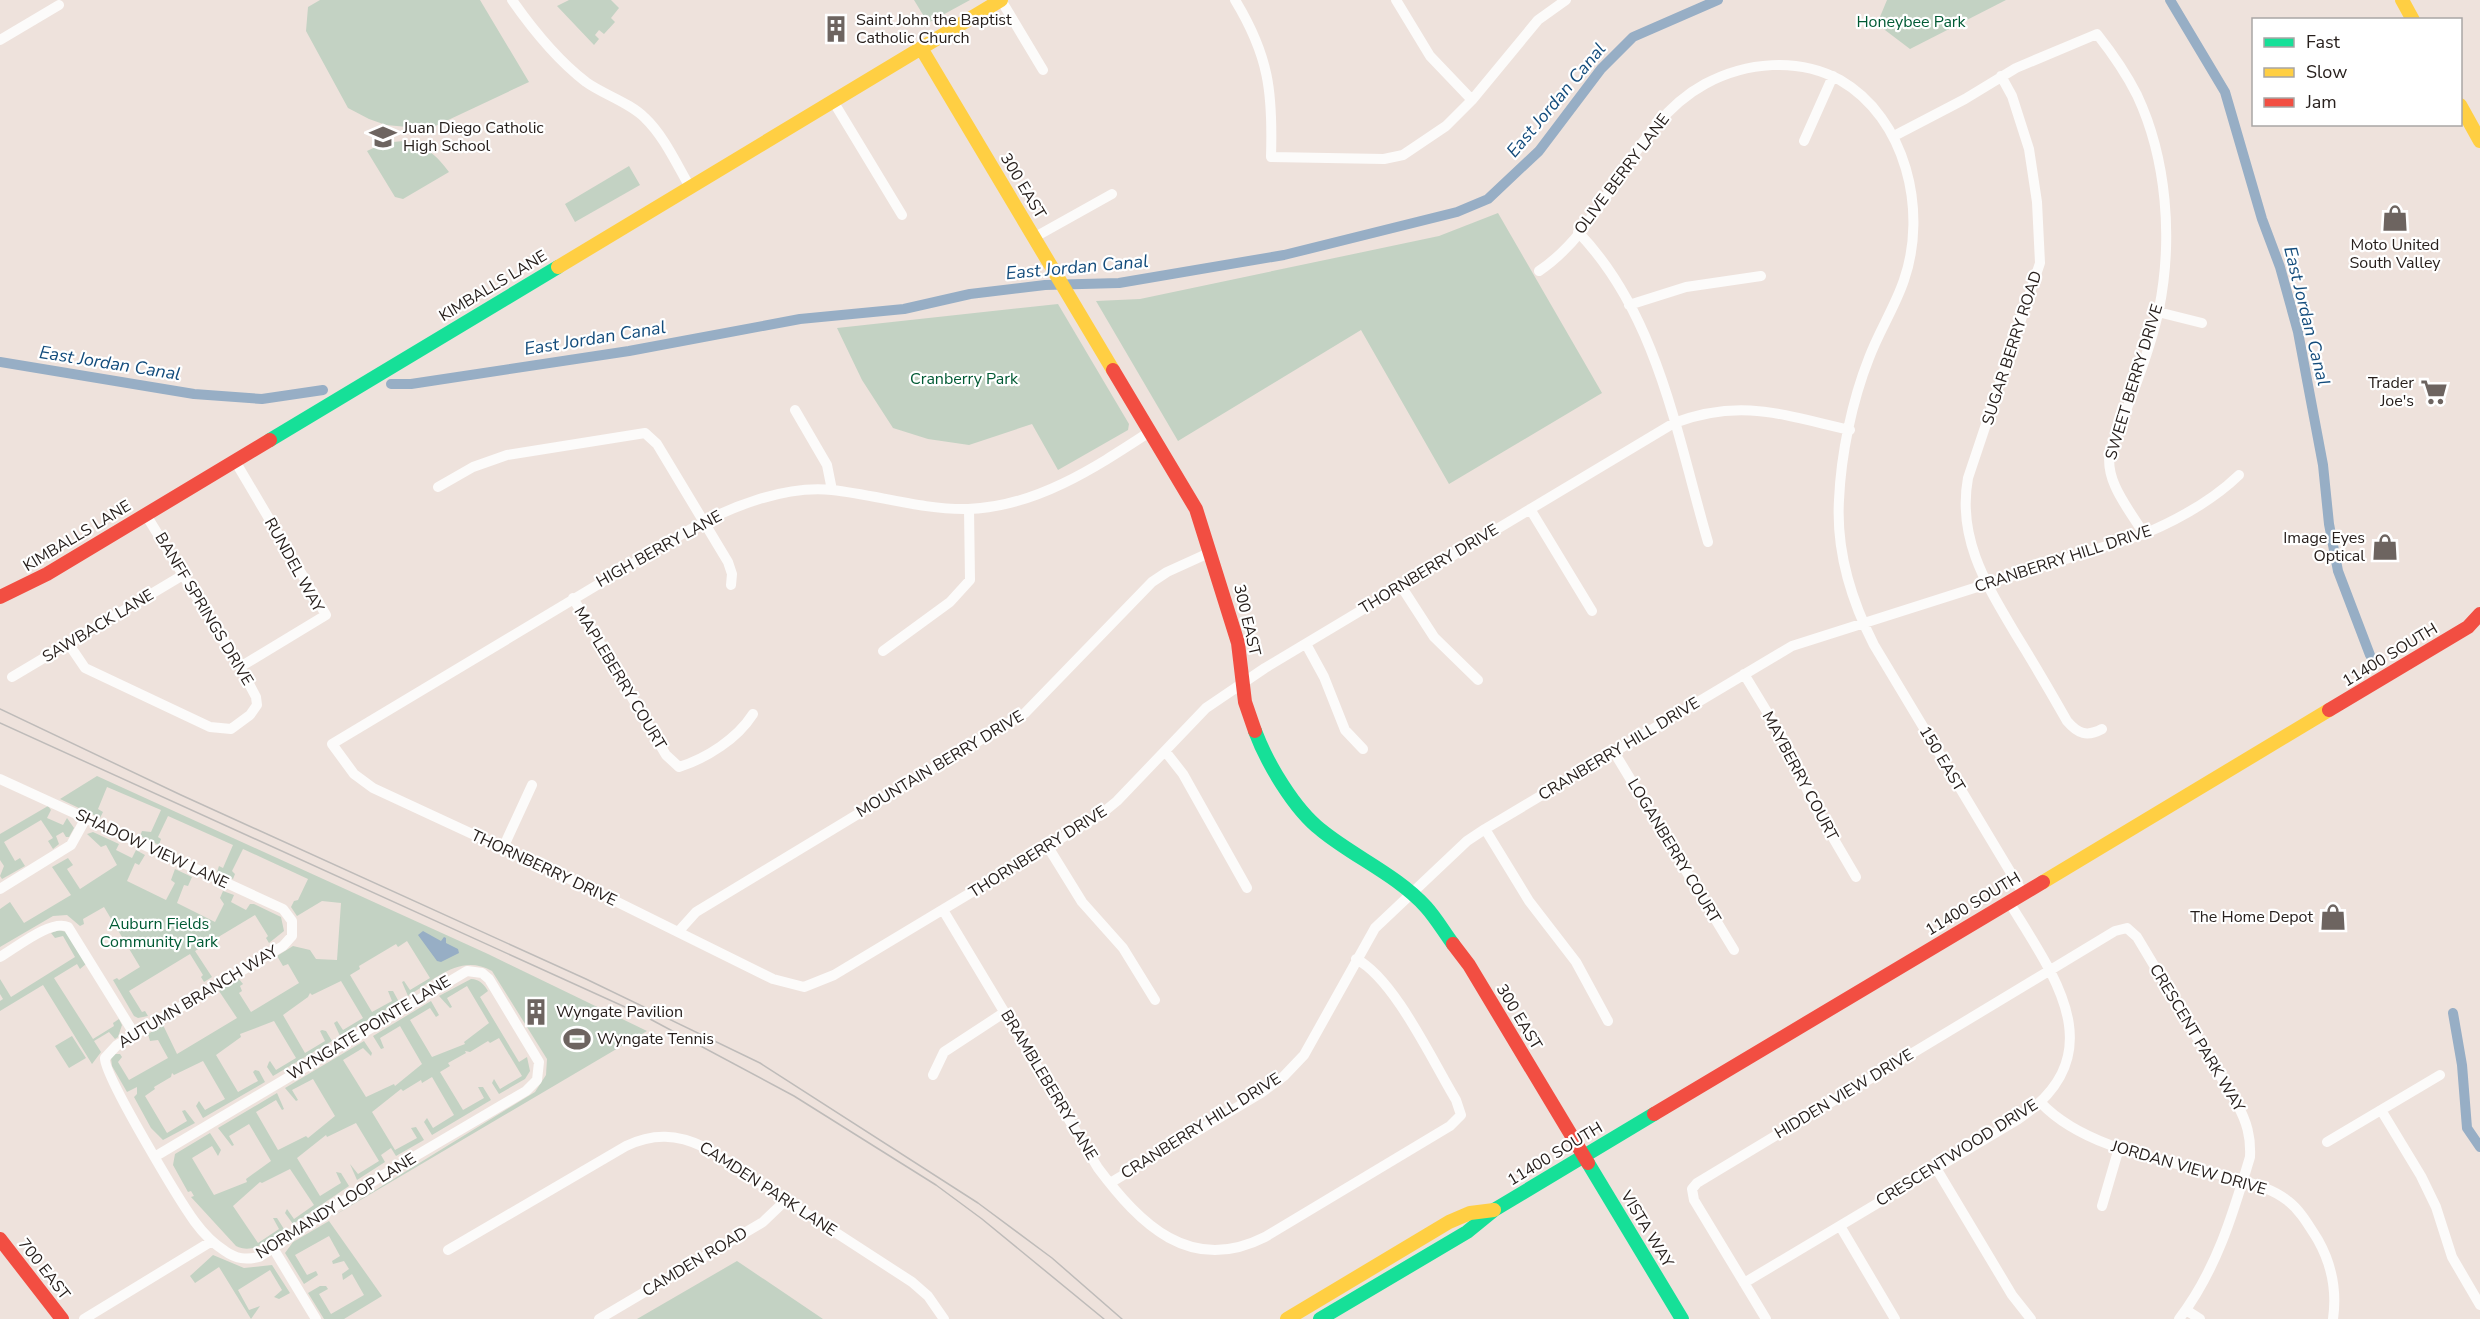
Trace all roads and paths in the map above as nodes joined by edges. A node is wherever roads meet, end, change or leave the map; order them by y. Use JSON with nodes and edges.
{"nodes":[{"id":1,"x":512,"y":0,"type":"edge"},
{"id":2,"x":1001,"y":0,"type":"edge"},
{"id":3,"x":1235,"y":0,"type":"edge"},
{"id":4,"x":1396,"y":0,"type":"edge"},
{"id":5,"x":1566,"y":0,"type":"edge"},
{"id":6,"x":2402,"y":0,"type":"edge"},
{"id":7,"x":59,"y":5,"type":"dead end"},
{"id":8,"x":2412,"y":18,"type":"edge"},
{"id":9,"x":0,"y":40,"type":"edge"},
{"id":10,"x":921,"y":48,"type":"junction"},
{"id":11,"x":1043,"y":70,"type":"dead end"},
{"id":12,"x":1833,"y":76,"type":"junction"},
{"id":13,"x":2001,"y":76,"type":"junction"},
{"id":14,"x":1472,"y":99,"type":"junction"},
{"id":15,"x":834,"y":101,"type":"junction"},
{"id":16,"x":2462,"y":109,"type":"edge"},
{"id":17,"x":1894,"y":136,"type":"junction"},
{"id":18,"x":1804,"y":141,"type":"dead end"},
{"id":19,"x":2480,"y":141,"type":"edge"},
{"id":20,"x":690,"y":187,"type":"junction"},
{"id":21,"x":1112,"y":194,"type":"dead end"},
{"id":22,"x":902,"y":215,"type":"dead end"},
{"id":23,"x":1578,"y":232,"type":"junction"},
{"id":24,"x":1035,"y":237,"type":"junction"},
{"id":25,"x":1539,"y":271,"type":"dead end"},
{"id":26,"x":1761,"y":276,"type":"dead end"},
{"id":27,"x":1629,"y":305,"type":"junction"},
{"id":28,"x":2158,"y":312,"type":"junction"},
{"id":29,"x":2202,"y":323,"type":"dead end"},
{"id":30,"x":795,"y":410,"type":"dead end"},
{"id":31,"x":1674,"y":423,"type":"junction"},
{"id":32,"x":1850,"y":430,"type":"junction"},
{"id":33,"x":1151,"y":431,"type":"junction"},
{"id":34,"x":235,"y":461,"type":"junction"},
{"id":35,"x":2239,"y":475,"type":"dead end"},
{"id":36,"x":438,"y":487,"type":"dead end"},
{"id":37,"x":832,"y":490,"type":"junction"},
{"id":38,"x":969,"y":509,"type":"junction"},
{"id":39,"x":1530,"y":509,"type":"junction"},
{"id":40,"x":146,"y":515,"type":"junction"},
{"id":41,"x":704,"y":521,"type":"junction"},
{"id":42,"x":2144,"y":534,"type":"junction"},
{"id":43,"x":1708,"y":542,"type":"dead end"},
{"id":44,"x":1211,"y":552,"type":"junction"},
{"id":45,"x":183,"y":575,"type":"junction"},
{"id":46,"x":731,"y":585,"type":"dead end"},
{"id":47,"x":1986,"y":585,"type":"junction"},
{"id":48,"x":1401,"y":586,"type":"junction"},
{"id":49,"x":0,"y":597,"type":"edge"},
{"id":50,"x":573,"y":598,"type":"junction"},
{"id":51,"x":1593,"y":611,"type":"dead end"},
{"id":52,"x":2480,"y":614,"type":"edge"},
{"id":53,"x":1864,"y":624,"type":"junction"},
{"id":54,"x":2474,"y":626,"type":"edge"},
{"id":55,"x":68,"y":643,"type":"junction"},
{"id":56,"x":1306,"y":644,"type":"junction"},
{"id":57,"x":883,"y":651,"type":"dead end"},
{"id":58,"x":240,"y":667,"type":"junction"},
{"id":59,"x":1743,"y":674,"type":"junction"},
{"id":60,"x":12,"y":677,"type":"dead end"},
{"id":61,"x":1478,"y":680,"type":"dead end"},
{"id":62,"x":1242,"y":683,"type":"junction"},
{"id":63,"x":753,"y":714,"type":"dead end"},
{"id":64,"x":2102,"y":729,"type":"dead end"},
{"id":65,"x":332,"y":744,"type":"joint"},
{"id":66,"x":1363,"y":749,"type":"dead end"},
{"id":67,"x":1165,"y":751,"type":"junction"},
{"id":68,"x":1614,"y":752,"type":"junction"},
{"id":69,"x":0,"y":779,"type":"edge"},
{"id":70,"x":532,"y":785,"type":"dead end"},
{"id":71,"x":86,"y":818,"type":"junction"},
{"id":72,"x":1485,"y":829,"type":"junction"},
{"id":73,"x":1048,"y":847,"type":"junction"},
{"id":74,"x":503,"y":848,"type":"junction"},
{"id":75,"x":1856,"y":877,"type":"dead end"},
{"id":76,"x":0,"y":888,"type":"edge"},
{"id":77,"x":1247,"y":888,"type":"dead end"},
{"id":78,"x":2023,"y":893,"type":"junction"},
{"id":79,"x":1412,"y":894,"type":"junction"},
{"id":80,"x":2009,"y":902,"type":"junction"},
{"id":81,"x":943,"y":910,"type":"junction"},
{"id":82,"x":2127,"y":928,"type":"joint"},
{"id":83,"x":293,"y":930,"type":"joint"},
{"id":84,"x":678,"y":932,"type":"junction"},
{"id":85,"x":1734,"y":950,"type":"dead end"},
{"id":86,"x":0,"y":957,"type":"edge"},
{"id":87,"x":1356,"y":959,"type":"junction"},
{"id":88,"x":2051,"y":970,"type":"junction"},
{"id":89,"x":1155,"y":1000,"type":"dead end"},
{"id":90,"x":1005,"y":1012,"type":"junction"},
{"id":91,"x":1608,"y":1021,"type":"dead end"},
{"id":92,"x":135,"y":1035,"type":"junction"},
{"id":93,"x":105,"y":1065,"type":"joint"},
{"id":94,"x":933,"y":1074,"type":"dead end"},
{"id":95,"x":539,"y":1075,"type":"joint"},
{"id":96,"x":2440,"y":1075,"type":"dead end"},
{"id":97,"x":2040,"y":1103,"type":"junction"},
{"id":98,"x":2381,"y":1110,"type":"junction"},
{"id":99,"x":2327,"y":1142,"type":"dead end"},
{"id":100,"x":2119,"y":1148,"type":"junction"},
{"id":101,"x":156,"y":1156,"type":"junction"},
{"id":102,"x":1584,"y":1156,"type":"junction"},
{"id":103,"x":1936,"y":1168,"type":"junction"},
{"id":104,"x":2242,"y":1181,"type":"junction"},
{"id":105,"x":1110,"y":1183,"type":"junction"},
{"id":106,"x":786,"y":1200,"type":"junction"},
{"id":107,"x":2102,"y":1206,"type":"dead end"},
{"id":108,"x":1494,"y":1210,"type":"junction"},
{"id":109,"x":1840,"y":1226,"type":"junction"},
{"id":110,"x":0,"y":1239,"type":"edge"},
{"id":111,"x":212,"y":1241,"type":"junction"},
{"id":112,"x":273,"y":1248,"type":"junction"},
{"id":113,"x":448,"y":1250,"type":"dead end"},
{"id":114,"x":1744,"y":1283,"type":"junction"},
{"id":115,"x":2480,"y":1305,"type":"edge"},
{"id":116,"x":2186,"y":1310,"type":"junction"},
{"id":117,"x":62,"y":1319,"type":"edge"},
{"id":118,"x":84,"y":1319,"type":"edge"},
{"id":119,"x":316,"y":1319,"type":"edge"},
{"id":120,"x":599,"y":1319,"type":"edge"},
{"id":121,"x":944,"y":1319,"type":"edge"},
{"id":122,"x":1287,"y":1319,"type":"edge"},
{"id":123,"x":1320,"y":1319,"type":"edge"},
{"id":124,"x":1682,"y":1319,"type":"edge"},
{"id":125,"x":1766,"y":1319,"type":"edge"},
{"id":126,"x":1895,"y":1319,"type":"edge"},
{"id":127,"x":2031,"y":1319,"type":"edge"},
{"id":128,"x":2179,"y":1319,"type":"edge"},
{"id":129,"x":2200,"y":1319,"type":"edge"},
{"id":130,"x":2333,"y":1319,"type":"edge"}],
"edges":[{"from":1,"to":20,"type":"street"},
{"from":2,"to":10,"type":"street","name":"KIMBALLS LANE"},
{"from":2,"to":11,"type":"street"},
{"from":3,"to":14,"type":"street"},
{"from":4,"to":14,"type":"street"},
{"from":5,"to":14,"type":"street"},
{"from":6,"to":8,"type":"street"},
{"from":7,"to":9,"type":"street"},
{"from":10,"to":15,"type":"street","name":"KIMBALLS LANE"},
{"from":10,"to":24,"type":"street","name":"300 EAST"},
{"from":12,"to":17,"type":"street","name":"OLIVE BERRY LANE"},
{"from":12,"to":18,"type":"street"},
{"from":12,"to":23,"type":"street","name":"OLIVE BERRY LANE"},
{"from":13,"to":17,"type":"street","name":"SWEET BERRY DRIVE"},
{"from":13,"to":28,"type":"street","name":"SWEET BERRY DRIVE"},
{"from":13,"to":47,"type":"street","name":"SUGAR BERRY ROAD"},
{"from":15,"to":20,"type":"street","name":"KIMBALLS LANE"},
{"from":15,"to":22,"type":"street"},
{"from":16,"to":19,"type":"street"},
{"from":17,"to":32,"type":"street","name":"OLIVE BERRY LANE"},
{"from":20,"to":34,"type":"street","name":"KIMBALLS LANE"},
{"from":21,"to":24,"type":"street"},
{"from":23,"to":25,"type":"street","name":"OLIVE BERRY LANE"},
{"from":23,"to":27,"type":"street"},
{"from":24,"to":33,"type":"street","name":"300 EAST"},
{"from":26,"to":27,"type":"street"},
{"from":27,"to":31,"type":"street"},
{"from":28,"to":29,"type":"street"},
{"from":28,"to":42,"type":"street","name":"SWEET BERRY DRIVE"},
{"from":30,"to":37,"type":"street"},
{"from":31,"to":32,"type":"street","name":"THORNBERRY DRIVE"},
{"from":31,"to":39,"type":"street","name":"THORNBERRY DRIVE"},
{"from":31,"to":43,"type":"street"},
{"from":32,"to":53,"type":"street","name":"OLIVE BERRY LANE"},
{"from":33,"to":38,"type":"street","name":"HIGH BERRY LANE"},
{"from":33,"to":44,"type":"street","name":"300 EAST"},
{"from":34,"to":40,"type":"street","name":"KIMBALLS LANE"},
{"from":34,"to":58,"type":"street","name":"RUNDEL WAY"},
{"from":35,"to":42,"type":"street","name":"CRANBERRY HILL DRIVE"},
{"from":36,"to":41,"type":"street"},
{"from":37,"to":38,"type":"street","name":"HIGH BERRY LANE"},
{"from":37,"to":41,"type":"street","name":"HIGH BERRY LANE"},
{"from":38,"to":57,"type":"street"},
{"from":39,"to":48,"type":"street","name":"THORNBERRY DRIVE"},
{"from":39,"to":51,"type":"street"},
{"from":40,"to":45,"type":"street","name":"BANFF SPRINGS DRIVE"},
{"from":40,"to":49,"type":"street","name":"KIMBALLS LANE"},
{"from":41,"to":46,"type":"street"},
{"from":41,"to":50,"type":"street","name":"HIGH BERRY LANE"},
{"from":42,"to":47,"type":"street","name":"CRANBERRY HILL DRIVE"},
{"from":44,"to":62,"type":"street","name":"300 EAST"},
{"from":44,"to":84,"type":"street","name":"MOUNTAIN BERRY DRIVE"},
{"from":45,"to":55,"type":"street","name":"SAWBACK LANE"},
{"from":45,"to":58,"type":"street","name":"BANFF SPRINGS DRIVE"},
{"from":47,"to":53,"type":"street","name":"CRANBERRY HILL DRIVE"},
{"from":47,"to":64,"type":"street","name":"SUGAR BERRY ROAD"},
{"from":48,"to":56,"type":"street","name":"THORNBERRY DRIVE"},
{"from":48,"to":61,"type":"street"},
{"from":50,"to":63,"type":"street","name":"MAPLEBERRY COURT"},
{"from":50,"to":65,"type":"street","name":"HIGH BERRY LANE"},
{"from":52,"to":54,"type":"street","name":"11400 SOUTH"},
{"from":53,"to":59,"type":"street","name":"CRANBERRY HILL DRIVE"},
{"from":53,"to":78,"type":"street","name":"150 EAST"},
{"from":54,"to":78,"type":"street","name":"11400 SOUTH"},
{"from":55,"to":58,"type":"street","name":"BANFF SPRINGS DRIVE"},
{"from":55,"to":60,"type":"street","name":"SAWBACK LANE"},
{"from":56,"to":62,"type":"street","name":"THORNBERRY DRIVE"},
{"from":56,"to":66,"type":"street"},
{"from":59,"to":68,"type":"street","name":"CRANBERRY HILL DRIVE"},
{"from":59,"to":75,"type":"street","name":"MAYBERRY COURT"},
{"from":62,"to":67,"type":"street","name":"THORNBERRY DRIVE"},
{"from":62,"to":79,"type":"street","name":"300 EAST"},
{"from":65,"to":74,"type":"street","name":"THORNBERRY DRIVE"},
{"from":67,"to":73,"type":"street","name":"THORNBERRY DRIVE"},
{"from":67,"to":77,"type":"street"},
{"from":68,"to":72,"type":"street","name":"CRANBERRY HILL DRIVE"},
{"from":68,"to":85,"type":"street","name":"LOGANBERRY COURT"},
{"from":69,"to":71,"type":"street","name":"SHADOW VIEW LANE"},
{"from":70,"to":74,"type":"street"},
{"from":71,"to":76,"type":"street"},
{"from":71,"to":83,"type":"street","name":"SHADOW VIEW LANE"},
{"from":72,"to":79,"type":"street","name":"CRANBERRY HILL DRIVE"},
{"from":72,"to":91,"type":"street"},
{"from":73,"to":81,"type":"street","name":"THORNBERRY DRIVE"},
{"from":73,"to":89,"type":"street"},
{"from":74,"to":84,"type":"street","name":"THORNBERRY DRIVE"},
{"from":78,"to":80,"type":"street","name":"11400 SOUTH"},
{"from":79,"to":87,"type":"street","name":"CRANBERRY HILL DRIVE"},
{"from":79,"to":102,"type":"street","name":"300 EAST"},
{"from":80,"to":88,"type":"street","name":"CRESCENTWOOD DRIVE"},
{"from":80,"to":102,"type":"street","name":"11400 SOUTH"},
{"from":81,"to":84,"type":"street","name":"THORNBERRY DRIVE"},
{"from":81,"to":90,"type":"street","name":"BRAMBLEBERRY LANE"},
{"from":82,"to":88,"type":"street","name":"HIDDEN VIEW DRIVE"},
{"from":82,"to":104,"type":"street","name":"CRESCENT PARK WAY"},
{"from":83,"to":92,"type":"street","name":"AUTUMN BRANCH WAY"},
{"from":86,"to":92,"type":"street"},
{"from":87,"to":105,"type":"street","name":"CRANBERRY HILL DRIVE"},
{"from":87,"to":105,"type":"street","name":"BRAMBLEBERRY LANE"},
{"from":88,"to":97,"type":"street","name":"CRESCENTWOOD DRIVE"},
{"from":88,"to":114,"type":"street","name":"HIDDEN VIEW DRIVE"},
{"from":90,"to":94,"type":"street"},
{"from":90,"to":105,"type":"street","name":"BRAMBLEBERRY LANE"},
{"from":92,"to":93,"type":"street","name":"AUTUMN BRANCH WAY"},
{"from":93,"to":101,"type":"street","name":"NORMANDY LOOP LANE"},
{"from":95,"to":101,"type":"street","name":"WYNGATE POINTE LANE"},
{"from":95,"to":112,"type":"street","name":"NORMANDY LOOP LANE"},
{"from":96,"to":98,"type":"street"},
{"from":97,"to":100,"type":"street","name":"JORDAN VIEW DRIVE"},
{"from":97,"to":103,"type":"street","name":"CRESCENTWOOD DRIVE"},
{"from":98,"to":99,"type":"street"},
{"from":98,"to":115,"type":"street"},
{"from":100,"to":104,"type":"street","name":"JORDAN VIEW DRIVE"},
{"from":100,"to":107,"type":"street"},
{"from":101,"to":111,"type":"street","name":"NORMANDY LOOP LANE"},
{"from":102,"to":108,"type":"street","name":"11400 SOUTH"},
{"from":102,"to":124,"type":"street","name":"VISTA WAY"},
{"from":103,"to":109,"type":"street","name":"CRESCENTWOOD DRIVE"},
{"from":103,"to":127,"type":"street"},
{"from":104,"to":116,"type":"street","name":"CRESCENT PARK WAY"},
{"from":104,"to":130,"type":"street","name":"JORDAN VIEW DRIVE"},
{"from":106,"to":113,"type":"street","name":"CAMDEN PARK LANE"},
{"from":106,"to":120,"type":"street","name":"CAMDEN ROAD"},
{"from":106,"to":121,"type":"street","name":"CAMDEN PARK LANE"},
{"from":108,"to":122,"type":"street","name":"11400 SOUTH"},
{"from":108,"to":123,"type":"street","name":"11400 SOUTH"},
{"from":109,"to":114,"type":"street","name":"CRESCENTWOOD DRIVE"},
{"from":109,"to":126,"type":"street"},
{"from":110,"to":117,"type":"street","name":"700 EAST"},
{"from":111,"to":112,"type":"street","name":"NORMANDY LOOP LANE"},
{"from":111,"to":118,"type":"street"},
{"from":112,"to":119,"type":"street"},
{"from":114,"to":125,"type":"street","name":"HIDDEN VIEW DRIVE"},
{"from":116,"to":128,"type":"street","name":"CRESCENT PARK WAY"},
{"from":116,"to":129,"type":"street"}]}
